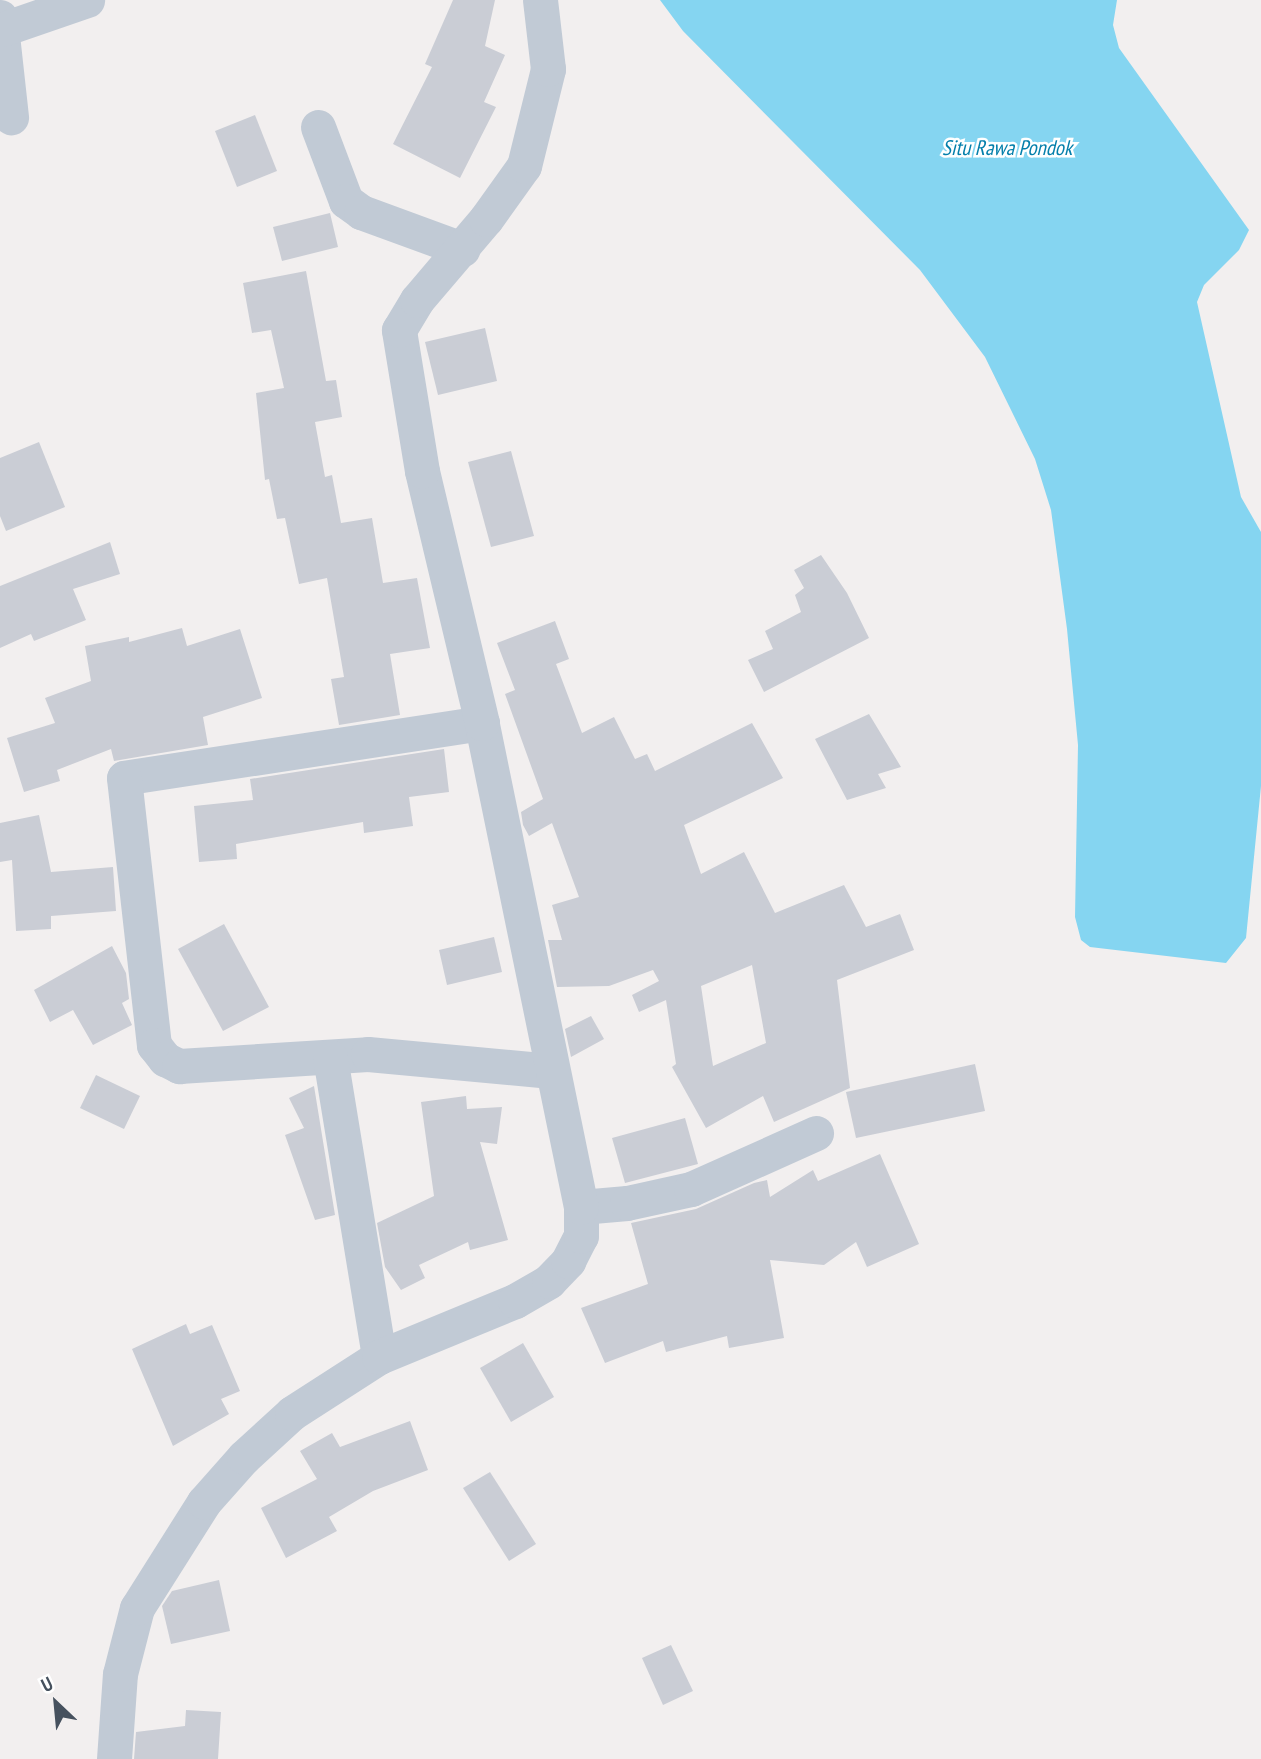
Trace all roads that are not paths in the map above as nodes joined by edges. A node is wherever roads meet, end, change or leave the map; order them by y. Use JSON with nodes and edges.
{"nodes":[{"id":1,"x":87,"y":0,"type":"edge"},
{"id":2,"x":542,"y":1,"type":"edge"},
{"id":3,"x":1,"y":23,"type":"edge"},
{"id":4,"x":11,"y":117,"type":"dead end"},
{"id":5,"x":318,"y":127,"type":"dead end"},
{"id":6,"x":462,"y":249,"type":"junction"},
{"id":7,"x":482,"y":723,"type":"junction"},
{"id":8,"x":330,"y":1057,"type":"junction"},
{"id":9,"x":551,"y":1071,"type":"junction"},
{"id":10,"x":816,"y":1133,"type":"dead end"},
{"id":11,"x":582,"y":1207,"type":"junction"},
{"id":12,"x":379,"y":1357,"type":"junction"},
{"id":13,"x":114,"y":1759,"type":"edge"}],
"edges":[{"from":1,"to":3,"type":"street"},
{"from":2,"to":6,"type":"street"},
{"from":3,"to":4,"type":"street"},
{"from":5,"to":6,"type":"street"},
{"from":6,"to":7,"type":"street"},
{"from":7,"to":8,"type":"street"},
{"from":7,"to":9,"type":"street"},
{"from":8,"to":9,"type":"street"},
{"from":8,"to":12,"type":"street"},
{"from":9,"to":11,"type":"street"},
{"from":10,"to":11,"type":"street"},
{"from":11,"to":12,"type":"street"},
{"from":12,"to":13,"type":"street"}]}
